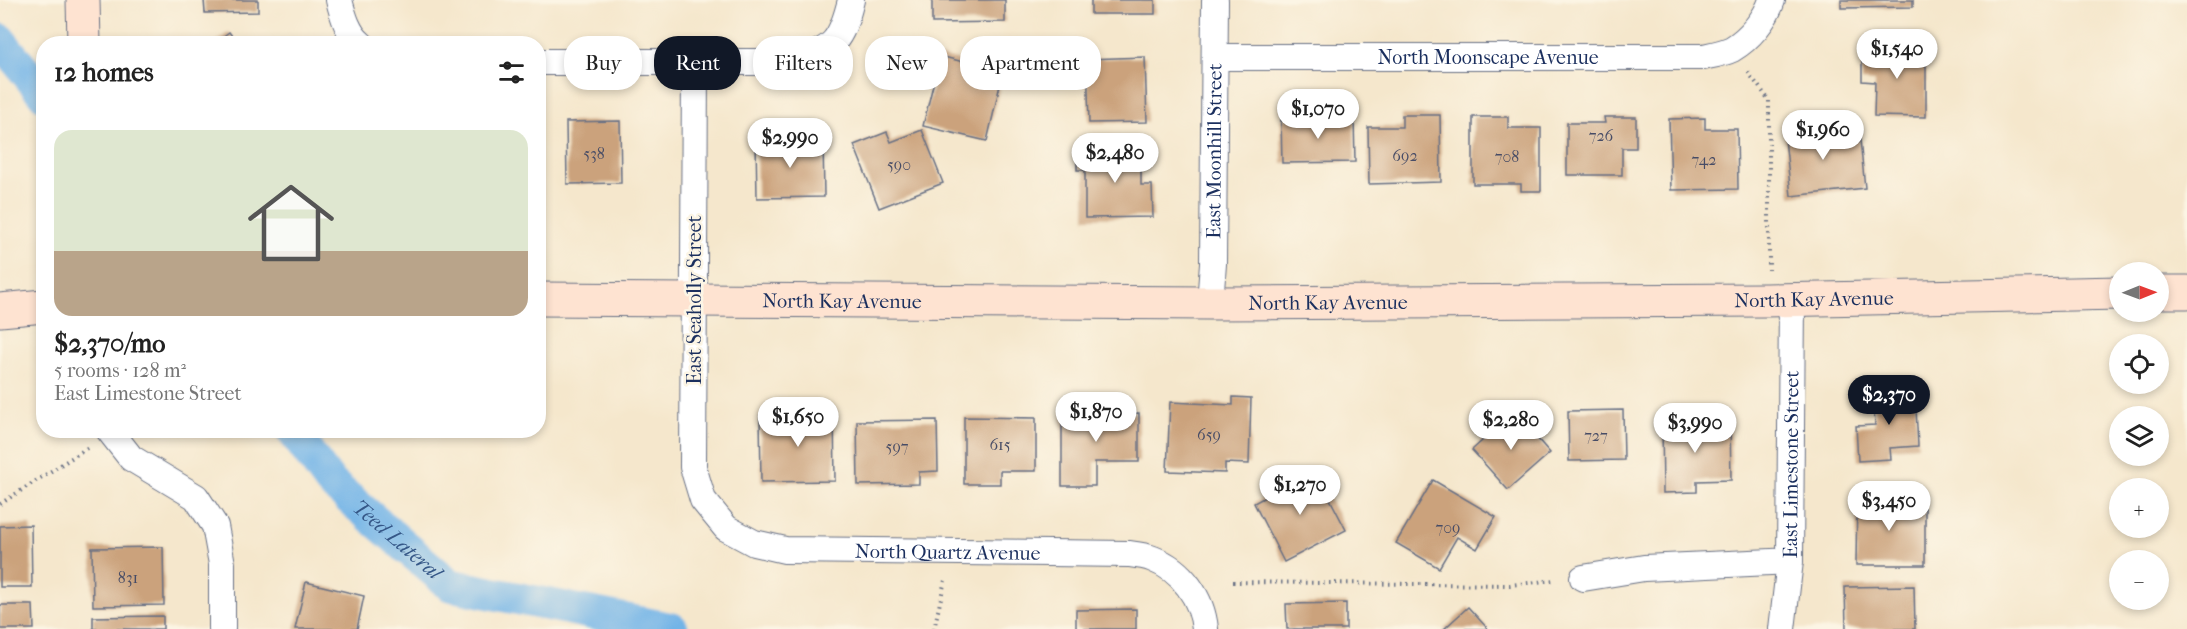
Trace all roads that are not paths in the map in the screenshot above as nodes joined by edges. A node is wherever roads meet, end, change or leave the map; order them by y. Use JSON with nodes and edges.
{"nodes":[{"id":1,"x":83,"y":0,"type":"edge"},
{"id":2,"x":339,"y":0,"type":"edge"},
{"id":3,"x":851,"y":0,"type":"edge"},
{"id":4,"x":1215,"y":0,"type":"edge"},
{"id":5,"x":1772,"y":0,"type":"edge"},
{"id":6,"x":84,"y":36,"type":"edge"},
{"id":7,"x":355,"y":36,"type":"edge"},
{"id":8,"x":1215,"y":57,"type":"junction"},
{"id":9,"x":546,"y":62,"type":"edge"},
{"id":10,"x":654,"y":62,"type":"edge"},
{"id":11,"x":741,"y":62,"type":"edge"},
{"id":12,"x":695,"y":90,"type":"edge"},
{"id":13,"x":2169,"y":292,"type":"edge"},
{"id":14,"x":2187,"y":292,"type":"edge"},
{"id":15,"x":2109,"y":293,"type":"edge"},
{"id":16,"x":546,"y":299,"type":"edge"},
{"id":17,"x":1792,"y":299,"type":"junction"},
{"id":18,"x":694,"y":300,"type":"junction"},
{"id":19,"x":1210,"y":303,"type":"junction"},
{"id":20,"x":36,"y":307,"type":"edge"},
{"id":21,"x":0,"y":310,"type":"edge"},
{"id":22,"x":115,"y":438,"type":"edge"},
{"id":23,"x":726,"y":528,"type":"joint"},
{"id":24,"x":1790,"y":561,"type":"junction"},
{"id":25,"x":1582,"y":578,"type":"road end"},
{"id":26,"x":222,"y":629,"type":"edge"},
{"id":27,"x":1205,"y":629,"type":"edge"},
{"id":28,"x":1782,"y":629,"type":"edge"}],
"edges":[{"from":1,"to":6,"type":"street"},
{"from":2,"to":7,"type":"street"},
{"from":3,"to":11,"type":"street"},
{"from":4,"to":8,"type":"street","name":"East Moonhill Street"},
{"from":5,"to":8,"type":"street","name":"North Moonscape Avenue"},
{"from":8,"to":19,"type":"street","name":"East Moonhill Street"},
{"from":9,"to":10,"type":"street"},
{"from":12,"to":18,"type":"street","name":"East Seaholly Street"},
{"from":13,"to":14,"type":"street"},
{"from":15,"to":17,"type":"street","name":"North Kay Avenue"},
{"from":16,"to":18,"type":"street","name":"North Kay Avenue"},
{"from":17,"to":19,"type":"street","name":"North Kay Avenue"},
{"from":17,"to":24,"type":"street","name":"East Limestone Street"},
{"from":18,"to":19,"type":"street","name":"North Kay Avenue"},
{"from":18,"to":23,"type":"street","name":"East Seaholly Street"},
{"from":20,"to":21,"type":"street"},
{"from":22,"to":26,"type":"street"},
{"from":23,"to":27,"type":"street","name":"North Quartz Avenue"},
{"from":24,"to":25,"type":"street"},
{"from":24,"to":28,"type":"street","name":"East Limestone Street"}]}
